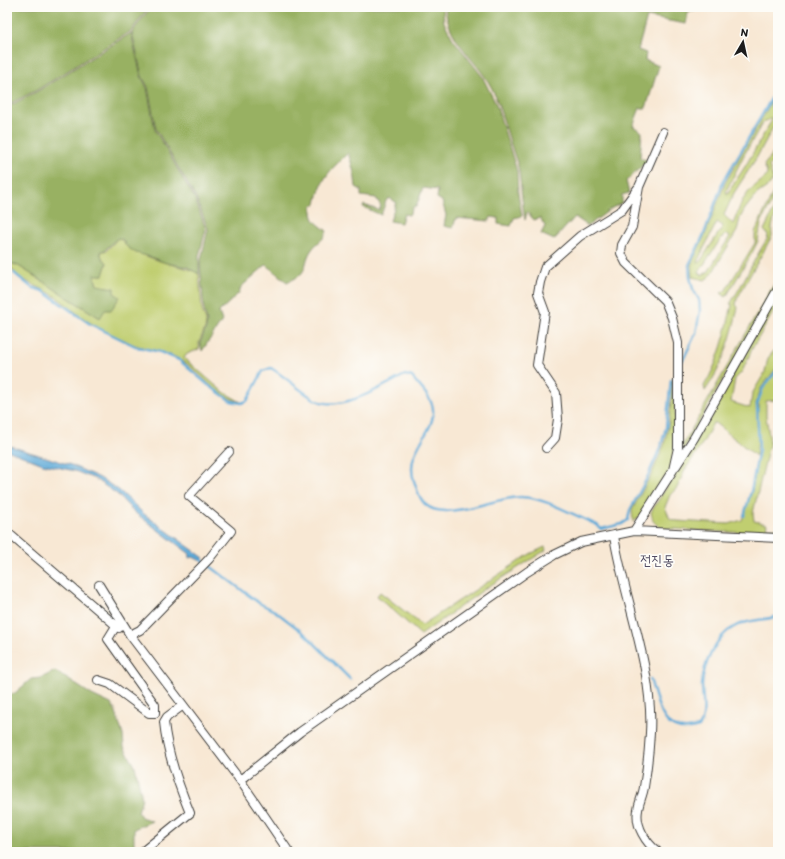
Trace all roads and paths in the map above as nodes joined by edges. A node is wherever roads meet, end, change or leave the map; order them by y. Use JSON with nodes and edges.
{"nodes":[{"id":1,"x":662,"y":132,"type":"dead end"},
{"id":2,"x":639,"y":187,"type":"junction"},
{"id":3,"x":778,"y":289,"type":"edge"},
{"id":4,"x":546,"y":448,"type":"dead end"},
{"id":5,"x":229,"y":452,"type":"dead end"},
{"id":6,"x":673,"y":470,"type":"junction"},
{"id":7,"x":634,"y":531,"type":"junction"},
{"id":8,"x":8,"y":536,"type":"edge"},
{"id":9,"x":614,"y":536,"type":"junction"},
{"id":10,"x":778,"y":538,"type":"edge"},
{"id":11,"x":99,"y":585,"type":"dead end"},
{"id":12,"x":116,"y":626,"type":"junction"},
{"id":13,"x":130,"y":635,"type":"junction"},
{"id":14,"x":98,"y":680,"type":"dead end"},
{"id":15,"x":182,"y":706,"type":"junction"},
{"id":16,"x":240,"y":780,"type":"junction"},
{"id":17,"x":142,"y":852,"type":"edge"},
{"id":18,"x":289,"y":852,"type":"edge"},
{"id":19,"x":658,"y":852,"type":"edge"}],
"edges":[{"from":1,"to":2,"type":"street"},
{"from":2,"to":4,"type":"street"},
{"from":2,"to":6,"type":"street"},
{"from":3,"to":6,"type":"street"},
{"from":5,"to":13,"type":"street"},
{"from":6,"to":7,"type":"street"},
{"from":7,"to":9,"type":"street"},
{"from":7,"to":10,"type":"street"},
{"from":8,"to":12,"type":"street"},
{"from":9,"to":16,"type":"street"},
{"from":9,"to":19,"type":"street"},
{"from":11,"to":13,"type":"street"},
{"from":12,"to":13,"type":"street"},
{"from":12,"to":14,"type":"street"},
{"from":13,"to":15,"type":"street"},
{"from":15,"to":16,"type":"street"},
{"from":15,"to":17,"type":"street"},
{"from":16,"to":18,"type":"street"}]}
